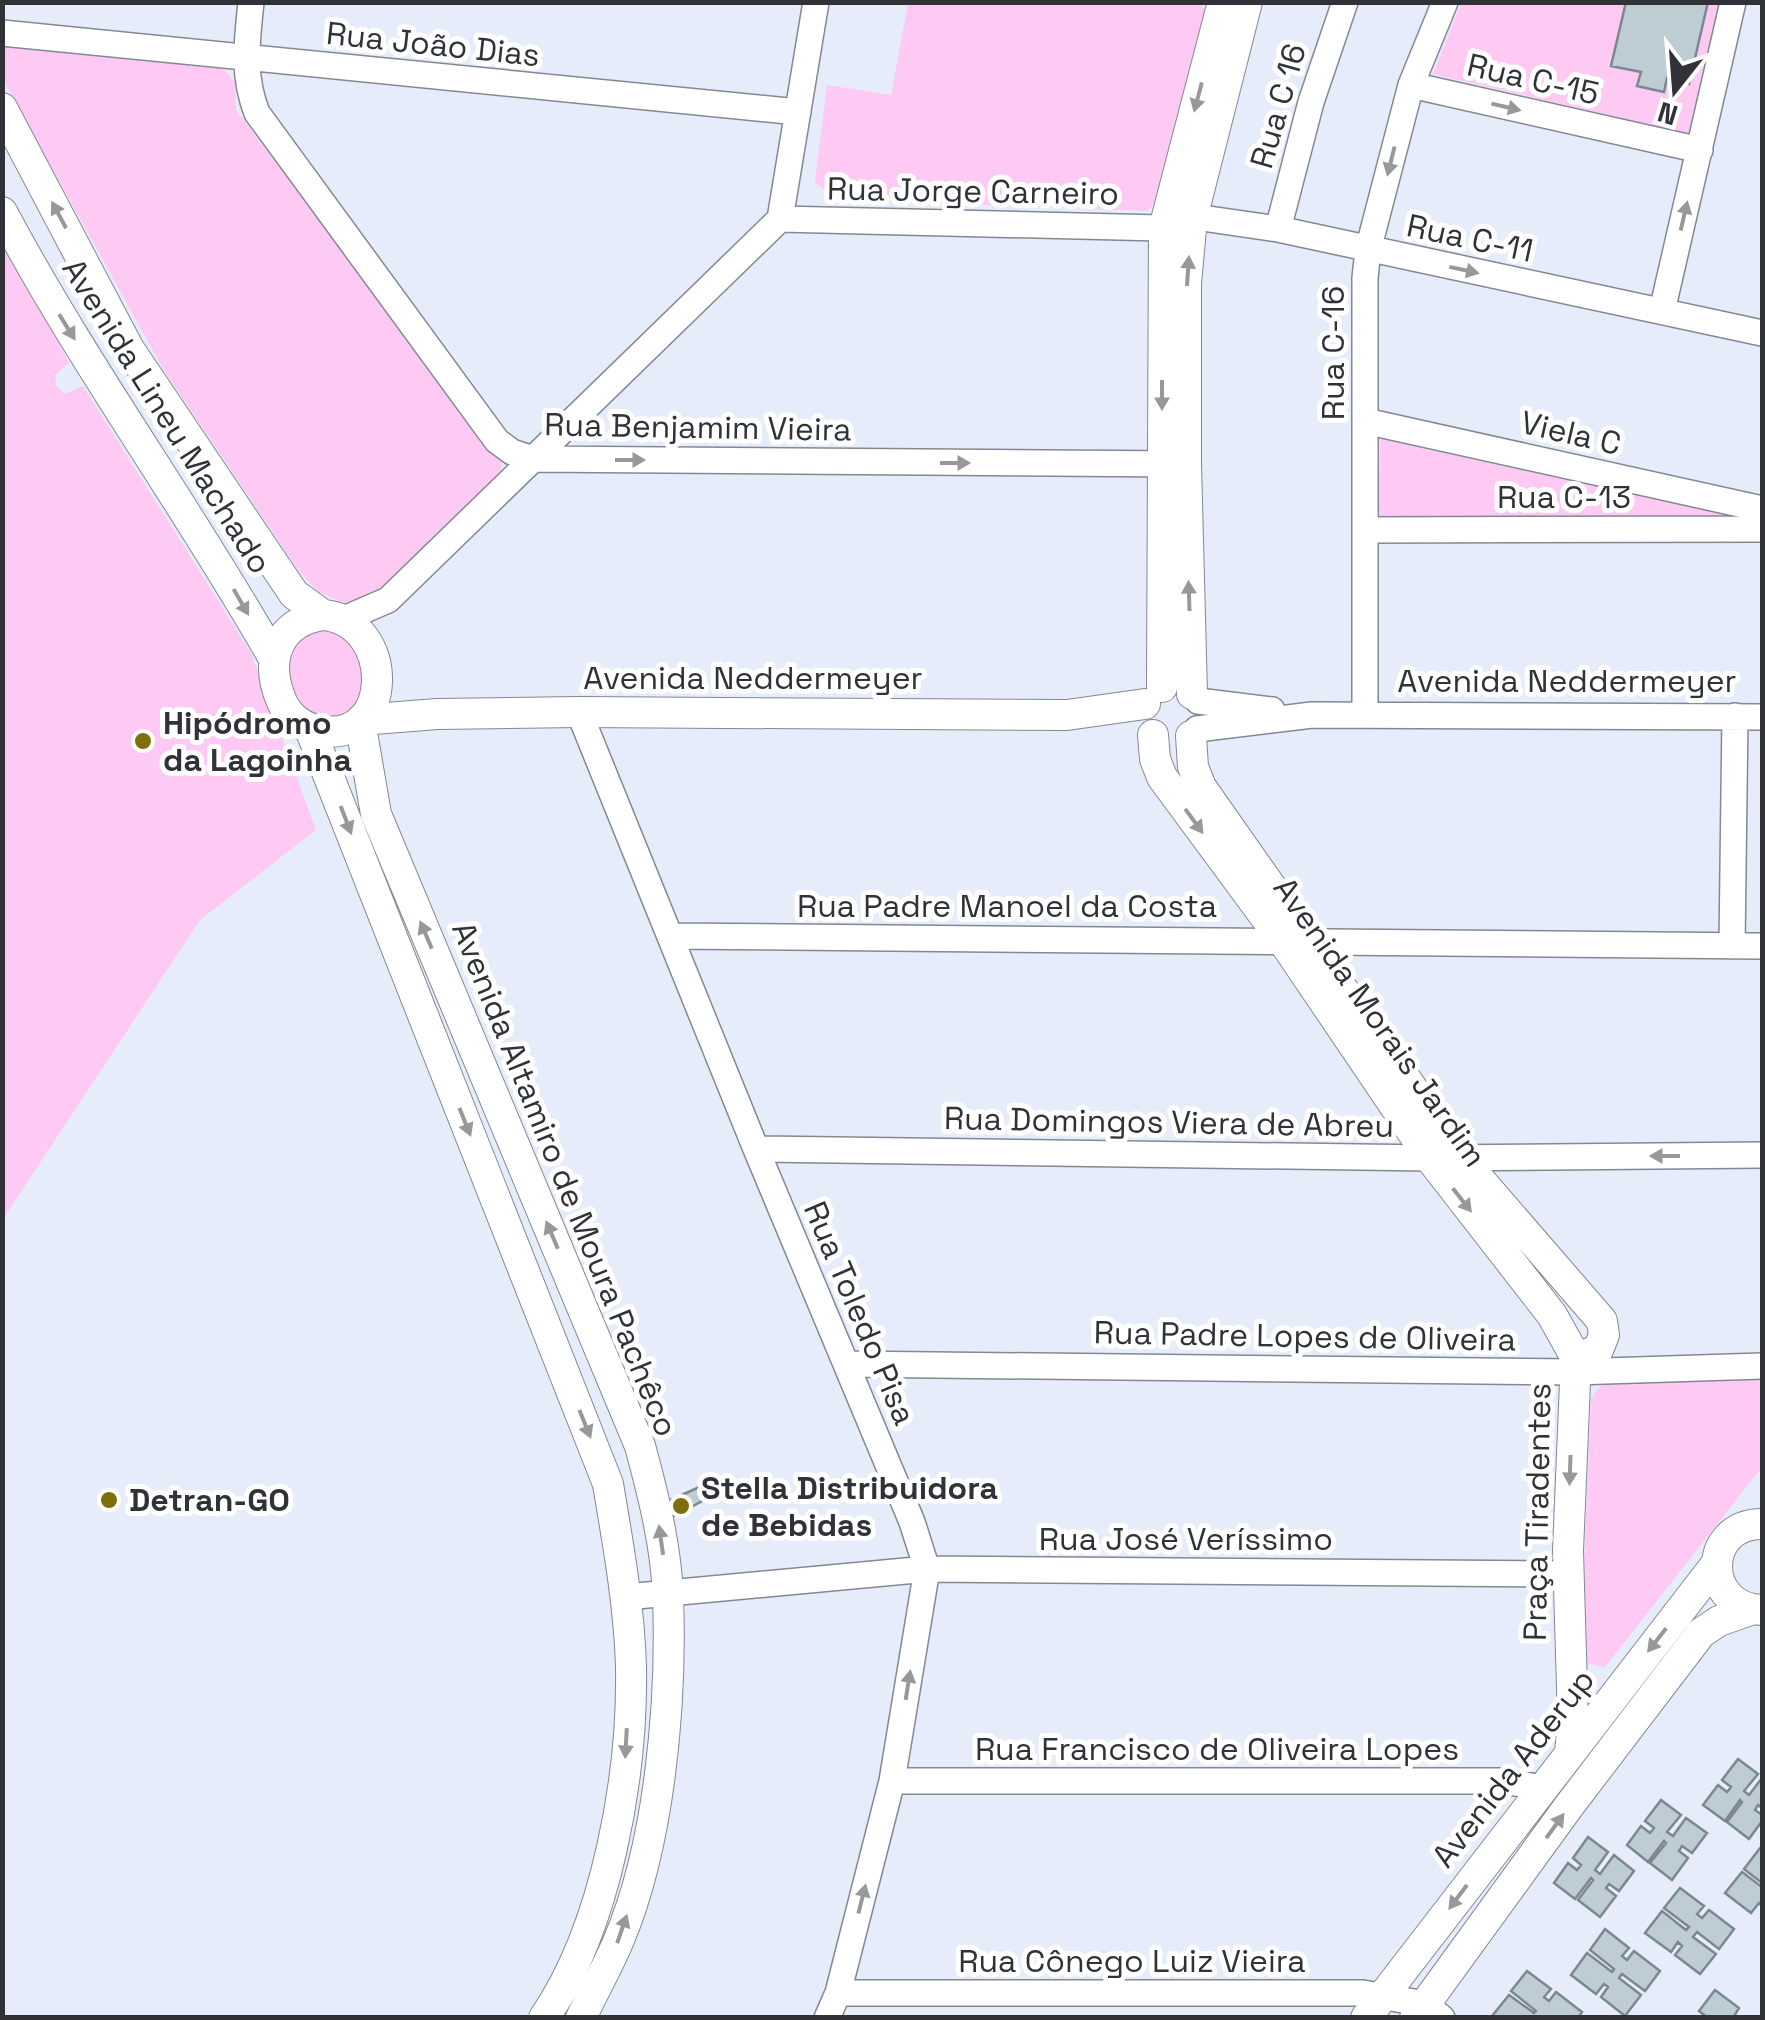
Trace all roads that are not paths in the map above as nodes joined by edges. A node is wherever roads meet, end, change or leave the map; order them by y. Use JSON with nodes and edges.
{"nodes":[{"id":1,"x":251,"y":2,"type":"edge"},
{"id":2,"x":816,"y":2,"type":"edge"},
{"id":3,"x":1223,"y":2,"type":"edge"},
{"id":4,"x":1247,"y":2,"type":"edge"},
{"id":5,"x":1345,"y":2,"type":"edge"},
{"id":6,"x":1445,"y":2,"type":"edge"},
{"id":7,"x":1733,"y":2,"type":"edge"},
{"id":8,"x":2,"y":32,"type":"edge"},
{"id":9,"x":245,"y":58,"type":"junction"},
{"id":10,"x":1410,"y":85,"type":"junction"},
{"id":11,"x":2,"y":108,"type":"edge"},
{"id":12,"x":798,"y":112,"type":"junction"},
{"id":13,"x":1700,"y":150,"type":"junction"},
{"id":14,"x":2,"y":212,"type":"edge"},
{"id":15,"x":780,"y":220,"type":"junction"},
{"id":16,"x":1178,"y":223,"type":"junction"},
{"id":17,"x":1278,"y":230,"type":"junction"},
{"id":18,"x":1368,"y":250,"type":"junction"},
{"id":19,"x":1662,"y":311,"type":"junction"},
{"id":20,"x":1762,"y":333,"type":"edge"},
{"id":21,"x":130,"y":349,"type":"junction"},
{"id":22,"x":92,"y":366,"type":"junction"},
{"id":23,"x":1365,"y":420,"type":"junction"},
{"id":24,"x":533,"y":459,"type":"junction"},
{"id":25,"x":1174,"y":464,"type":"junction"},
{"id":26,"x":1762,"y":509,"type":"edge"},
{"id":27,"x":1365,"y":530,"type":"junction"},
{"id":28,"x":1762,"y":530,"type":"edge"},
{"id":29,"x":388,"y":600,"type":"junction"},
{"id":30,"x":334,"y":617,"type":"junction"},
{"id":31,"x":368,"y":644,"type":"junction"},
{"id":32,"x":273,"y":657,"type":"junction"},
{"id":33,"x":379,"y":682,"type":"junction"},
{"id":34,"x":1754,"y":711,"type":"edge"},
{"id":35,"x":579,"y":712,"type":"junction"},
{"id":36,"x":1152,"y":713,"type":"junction"},
{"id":37,"x":437,"y":714,"type":"junction"},
{"id":38,"x":1194,"y":715,"type":"junction"},
{"id":39,"x":1366,"y":715,"type":"junction"},
{"id":40,"x":360,"y":721,"type":"junction"},
{"id":41,"x":310,"y":729,"type":"junction"},
{"id":42,"x":670,"y":936,"type":"junction"},
{"id":43,"x":1298,"y":941,"type":"junction"},
{"id":44,"x":1732,"y":946,"type":"junction"},
{"id":45,"x":1762,"y":946,"type":"edge"},
{"id":46,"x":756,"y":1149,"type":"junction"},
{"id":47,"x":1762,"y":1156,"type":"edge"},
{"id":48,"x":1430,"y":1158,"type":"junction"},
{"id":49,"x":1461,"y":1158,"type":"junction"},
{"id":50,"x":1572,"y":1358,"type":"junction"},
{"id":51,"x":847,"y":1364,"type":"junction"},
{"id":52,"x":1762,"y":1366,"type":"edge"},
{"id":53,"x":1762,"y":1499,"type":"edge"},
{"id":54,"x":1753,"y":1526,"type":"edge"},
{"id":55,"x":1716,"y":1562,"type":"junction"},
{"id":56,"x":926,"y":1570,"type":"junction"},
{"id":57,"x":1568,"y":1574,"type":"junction"},
{"id":58,"x":668,"y":1594,"type":"junction"},
{"id":59,"x":626,"y":1597,"type":"junction"},
{"id":60,"x":1758,"y":1610,"type":"edge"},
{"id":61,"x":1570,"y":1752,"type":"junction"},
{"id":62,"x":892,"y":1781,"type":"junction"},
{"id":63,"x":1541,"y":1788,"type":"junction"},
{"id":64,"x":838,"y":1994,"type":"junction"},
{"id":65,"x":1112,"y":1995,"type":"junction"},
{"id":66,"x":1375,"y":2006,"type":"edge"},
{"id":67,"x":1427,"y":2013,"type":"edge"},
{"id":68,"x":544,"y":2018,"type":"edge"},
{"id":69,"x":581,"y":2018,"type":"edge"},
{"id":70,"x":827,"y":2018,"type":"edge"},
{"id":71,"x":1096,"y":2018,"type":"edge"}],
"edges":[{"from":1,"to":9,"type":"street","name":"Rua Benjamim Vieira"},
{"from":2,"to":12,"type":"street"},
{"from":3,"to":16,"type":"main road","one_way":true},
{"from":4,"to":16,"type":"main road"},
{"from":5,"to":17,"type":"street","name":"Rua C 16"},
{"from":6,"to":10,"type":"street","name":"Rua C-16"},
{"from":7,"to":13,"type":"street"},
{"from":8,"to":9,"type":"street","name":"Rua João Dias"},
{"from":9,"to":12,"type":"street","name":"Rua João Dias"},
{"from":9,"to":24,"type":"street","name":"Rua Benjamim Vieira"},
{"from":10,"to":13,"type":"street","name":"Rua C-15","one_way":true},
{"from":10,"to":18,"type":"street","name":"Rua C-16","one_way":true},
{"from":21,"to":11,"type":"main road","name":"Avenida Lineu Machado","one_way":true},
{"from":12,"to":15,"type":"street"},
{"from":19,"to":13,"type":"street","one_way":true},
{"from":14,"to":22,"type":"main road","name":"Avenida Lineu Machado","one_way":true},
{"from":15,"to":16,"type":"street","name":"Rua Jorge Carneiro"},
{"from":15,"to":24,"type":"street"},
{"from":16,"to":17,"type":"street","name":"Rua C-11"},
{"from":16,"to":25,"type":"main road"},
{"from":17,"to":18,"type":"street","name":"Rua C-11"},
{"from":18,"to":19,"type":"street","name":"Rua C-11","one_way":true},
{"from":18,"to":23,"type":"street","name":"Rua C-16"},
{"from":19,"to":20,"type":"street","name":"Rua C-11"},
{"from":21,"to":22,"type":"main road"},
{"from":21,"to":30,"type":"main road","name":"Avenida Lineu Machado"},
{"from":22,"to":32,"type":"main road","name":"Avenida Lineu Machado","one_way":true},
{"from":23,"to":26,"type":"street","name":"Viela C"},
{"from":23,"to":27,"type":"street","name":"Rua C-16"},
{"from":24,"to":25,"type":"street","name":"Rua Benjamim Vieira","one_way":true},
{"from":24,"to":29,"type":"street"},
{"from":25,"to":36,"type":"main road","name":"Avenida Morais Jardim"},
{"from":38,"to":25,"type":"main road","name":"Avenida Morais Jardim","one_way":true},
{"from":27,"to":28,"type":"street","name":"Rua C-13"},
{"from":27,"to":39,"type":"street","name":"Rua C-16"},
{"from":29,"to":30,"type":"street"},
{"from":29,"to":31,"type":"street"},
{"from":30,"to":31,"type":"main road"},
{"from":30,"to":32,"type":"main road"},
{"from":31,"to":33,"type":"main road"},
{"from":32,"to":41,"type":"main road"},
{"from":33,"to":37,"type":"main road","name":"Avenida Neddermeyer"},
{"from":33,"to":40,"type":"main road"},
{"from":34,"to":39,"type":"street","name":"Avenida Neddermeyer"},
{"from":34,"to":44,"type":"street"},
{"from":35,"to":36,"type":"main road","name":"Avenida Neddermeyer"},
{"from":35,"to":37,"type":"main road","name":"Avenida Neddermeyer"},
{"from":35,"to":42,"type":"street","name":"Rua Toledo Pisa"},
{"from":36,"to":38,"type":"main road"},
{"from":36,"to":38,"type":"main road"},
{"from":36,"to":43,"type":"main road","name":"Avenida Morais Jardim","one_way":true},
{"from":37,"to":40,"type":"main road","name":"Avenida Neddermeyer"},
{"from":38,"to":39,"type":"street","name":"Avenida Neddermeyer"},
{"from":38,"to":43,"type":"main road","name":"Avenida Morais Jardim"},
{"from":40,"to":41,"type":"main road"},
{"from":58,"to":40,"type":"main road","name":"Avenida Altamiro de Moura Pachêco","one_way":true},
{"from":41,"to":59,"type":"main road","one_way":true},
{"from":42,"to":43,"type":"street","name":"Rua Padre Manoel da Costa"},
{"from":42,"to":46,"type":"street","name":"Rua Toledo Pisa"},
{"from":43,"to":44,"type":"street","name":"Rua Padre Manoel da Costa"},
{"from":43,"to":48,"type":"main road","name":"Avenida Morais Jardim"},
{"from":43,"to":49,"type":"main road","name":"Avenida Morais Jardim"},
{"from":44,"to":45,"type":"street","name":"Rua Padre Manoel da Costa"},
{"from":46,"to":48,"type":"street","name":"Rua Domingos Viera de Abreu"},
{"from":46,"to":51,"type":"street","name":"Rua Toledo Pisa"},
{"from":47,"to":49,"type":"street","name":"Rua Domingos Viera de Abreu","one_way":true},
{"from":48,"to":49,"type":"street","name":"Rua Domingos Viera de Abreu"},
{"from":48,"to":50,"type":"main road","name":"Avenida Morais Jardim","one_way":true},
{"from":49,"to":50,"type":"main road","name":"Avenida Morais Jardim"},
{"from":50,"to":51,"type":"street","name":"Rua Padre Lopes de Oliveira"},
{"from":50,"to":52,"type":"street","name":"Rua Padre Lopes de Oliveira"},
{"from":50,"to":57,"type":"main road","name":"Praça Tiradentes","one_way":true},
{"from":51,"to":56,"type":"street","name":"Rua Toledo Pisa"},
{"from":53,"to":54,"type":"main road","name":"Avenida Aderup"},
{"from":54,"to":55,"type":"main road","name":"Avenida Aderup"},
{"from":55,"to":60,"type":"main road","name":"Avenida Aderup"},
{"from":55,"to":61,"type":"main road","name":"Avenida Aderup","one_way":true},
{"from":56,"to":57,"type":"street","name":"Rua José Veríssimo"},
{"from":56,"to":58,"type":"street","name":"Rua José Veríssimo"},
{"from":62,"to":56,"type":"street","name":"Rua Toledo Pisa","one_way":true},
{"from":57,"to":61,"type":"main road","name":"Praça Tiradentes"},
{"from":58,"to":59,"type":"street","name":"Rua José Veríssimo"},
{"from":69,"to":58,"type":"main road","name":"Avenida Altamiro de Moura Pachêco","one_way":true},
{"from":59,"to":68,"type":"main road","one_way":true},
{"from":67,"to":60,"type":"main road","name":"Avenida Aderup","one_way":true},
{"from":61,"to":63,"type":"main road","name":"Avenida Aderup"},
{"from":62,"to":63,"type":"street","name":"Rua Francisco de Oliveira Lopes"},
{"from":64,"to":62,"type":"street","name":"Rua Toledo Pisa","one_way":true},
{"from":63,"to":66,"type":"main road","name":"Avenida Aderup","one_way":true},
{"from":64,"to":65,"type":"street","name":"Rua Cônego Luiz Vieira"},
{"from":64,"to":70,"type":"street","name":"Rua Toledo Pisa"},
{"from":65,"to":66,"type":"street","name":"Rua Cônego Luiz Vieira"},
{"from":65,"to":71,"type":"street"},
{"from":66,"to":67,"type":"street","name":"Rua Cônego Luiz Vieira"}]}
